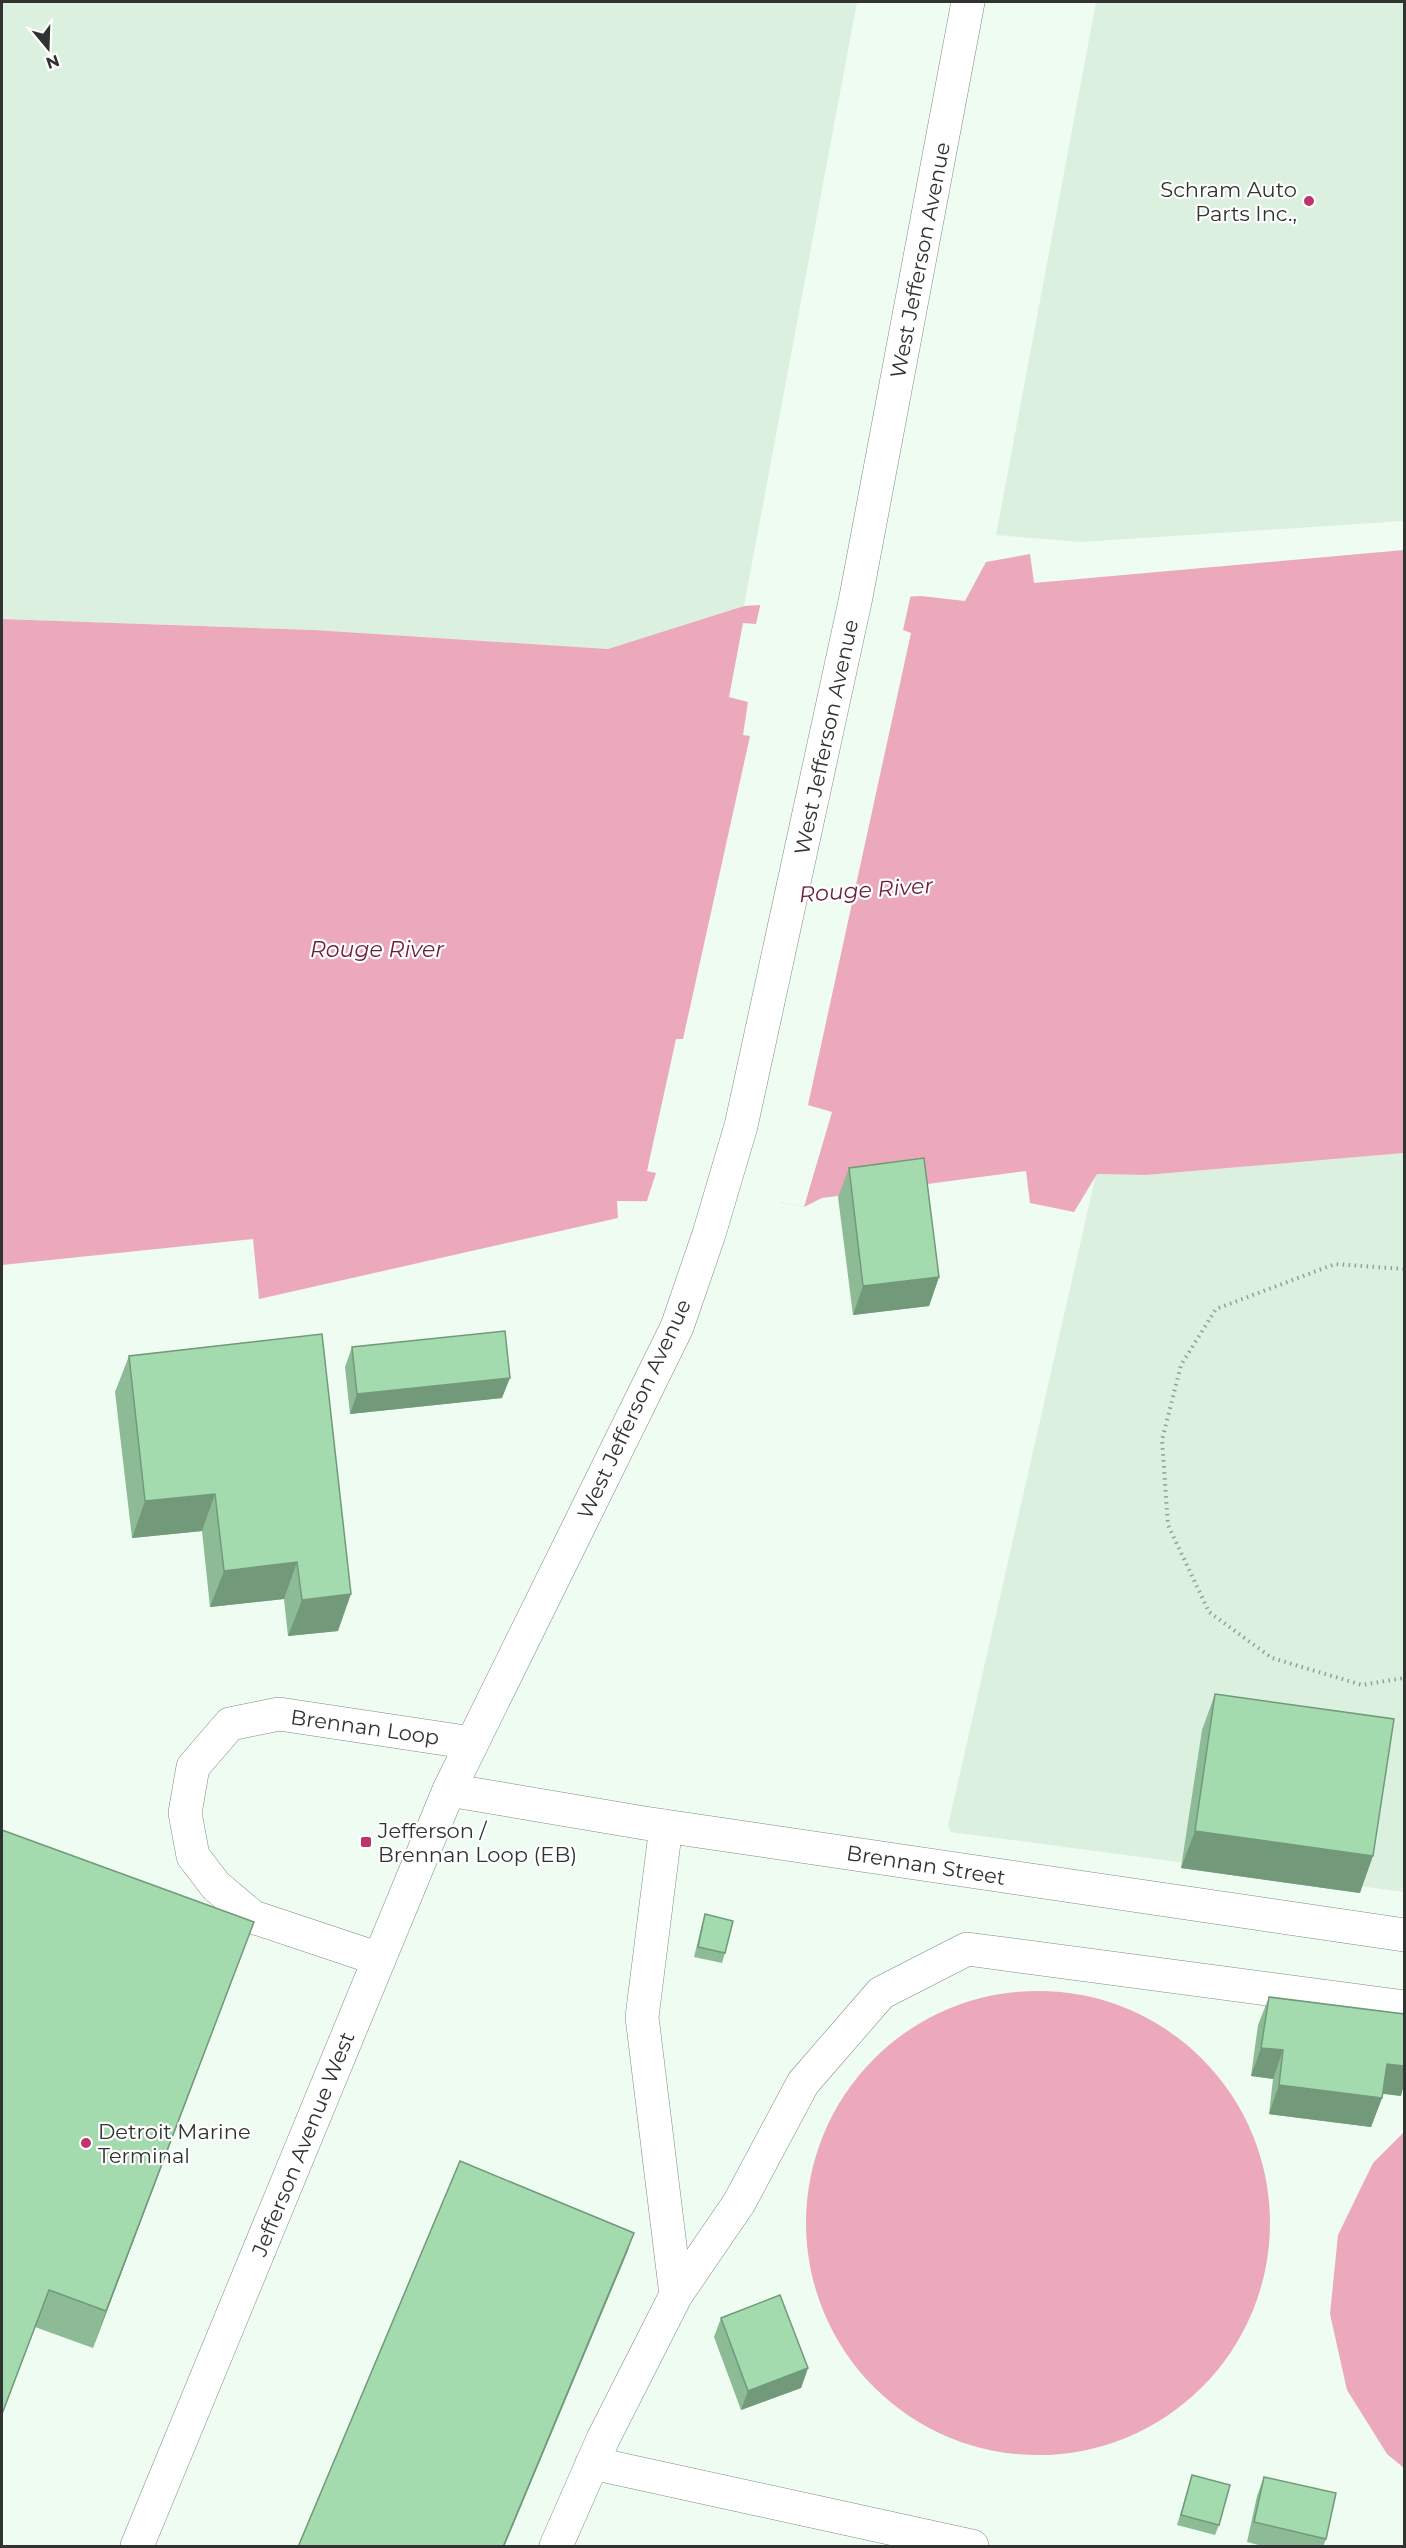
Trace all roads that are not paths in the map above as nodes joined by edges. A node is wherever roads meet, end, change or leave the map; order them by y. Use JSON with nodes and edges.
{"nodes":[{"id":1,"x":968,"y":2,"type":"edge"},
{"id":2,"x":472,"y":1743,"type":"junction"},
{"id":3,"x":449,"y":1790,"type":"junction"},
{"id":4,"x":666,"y":1826,"type":"junction"},
{"id":5,"x":1404,"y":1935,"type":"edge"},
{"id":6,"x":379,"y":1959,"type":"junction"},
{"id":7,"x":1404,"y":2007,"type":"edge"},
{"id":8,"x":676,"y":2295,"type":"junction"},
{"id":9,"x":592,"y":2463,"type":"junction"},
{"id":10,"x":938,"y":2543,"type":"edge"},
{"id":11,"x":137,"y":2547,"type":"edge"},
{"id":12,"x":556,"y":2547,"type":"edge"},
{"id":13,"x":972,"y":2547,"type":"edge"}],
"edges":[{"from":1,"to":2,"type":"main road","name":"West Jefferson Avenue"},
{"from":2,"to":3,"type":"main road","name":"Jefferson Avenue West"},
{"from":2,"to":6,"type":"main road","name":"Brennan Loop"},
{"from":3,"to":4,"type":"main road","name":"Brennan Street"},
{"from":3,"to":6,"type":"main road","name":"Jefferson Avenue West"},
{"from":4,"to":5,"type":"main road","name":"Brennan Street"},
{"from":4,"to":8,"type":"main road"},
{"from":6,"to":11,"type":"main road","name":"Jefferson Avenue West"},
{"from":7,"to":8,"type":"main road"},
{"from":8,"to":9,"type":"main road"},
{"from":9,"to":10,"type":"main road"},
{"from":9,"to":12,"type":"main road"},
{"from":10,"to":13,"type":"main road"}]}
